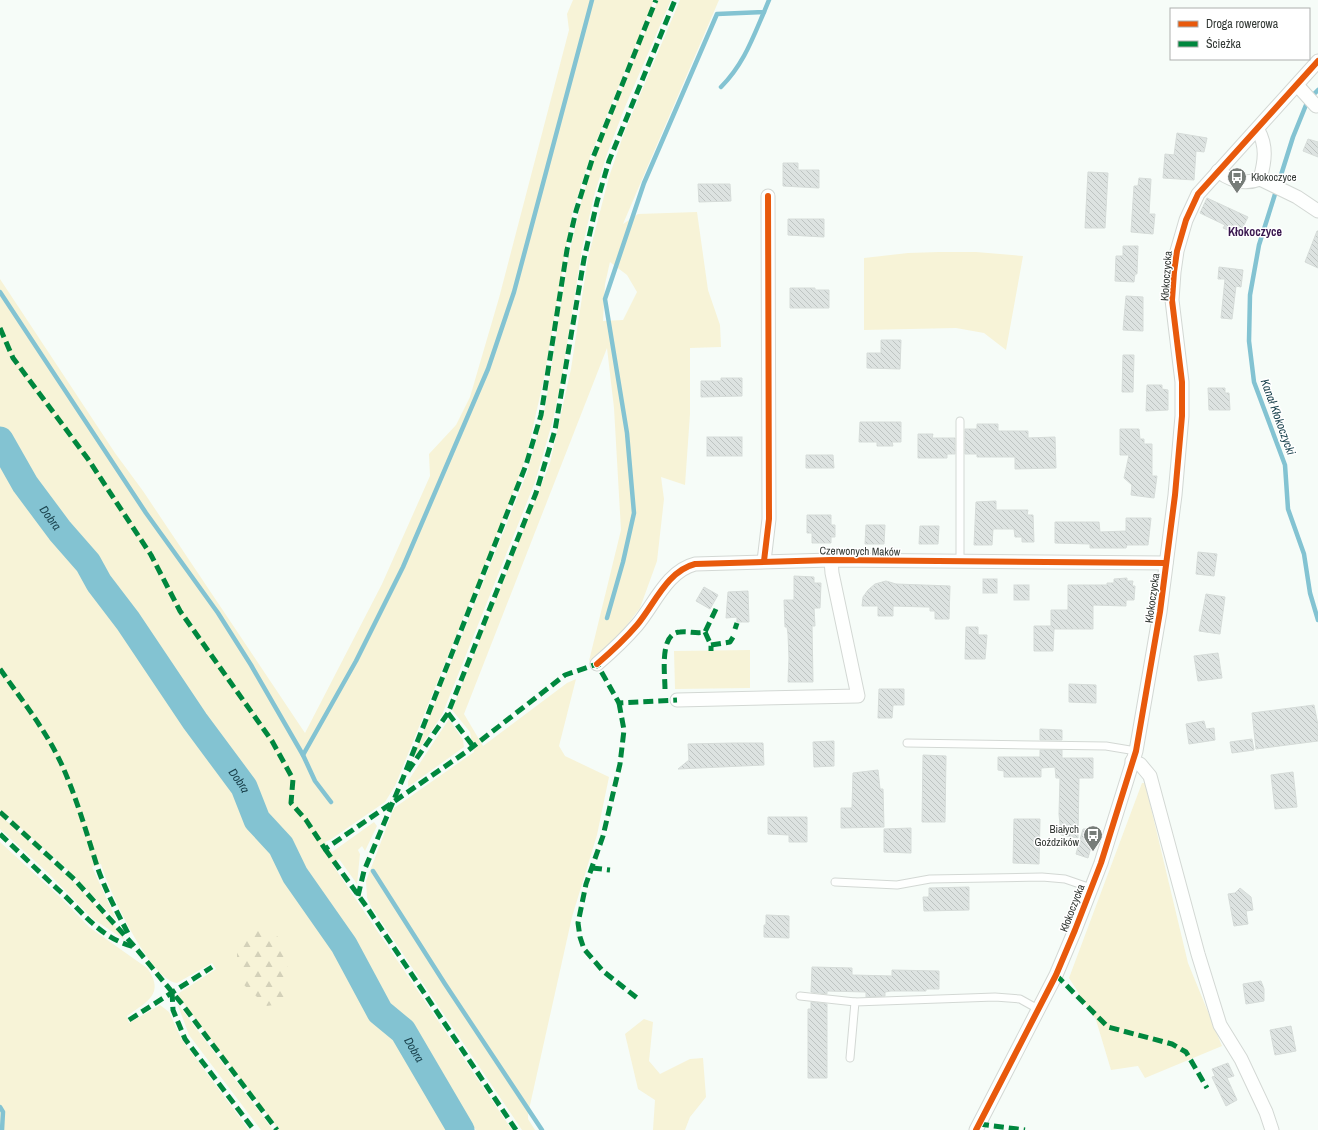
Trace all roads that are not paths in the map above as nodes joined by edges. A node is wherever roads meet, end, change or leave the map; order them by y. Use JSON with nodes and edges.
{"nodes":[{"id":1,"x":1318,"y":61,"type":"edge"},
{"id":2,"x":1297,"y":85,"type":"junction"},
{"id":3,"x":1316,"y":106,"type":"dead end"},
{"id":4,"x":1258,"y":130,"type":"junction"},
{"id":5,"x":1218,"y":172,"type":"junction"},
{"id":6,"x":1260,"y":179,"type":"junction"},
{"id":7,"x":768,"y":196,"type":"dead end"},
{"id":8,"x":1318,"y":211,"type":"edge"},
{"id":9,"x":960,"y":421,"type":"dead end"},
{"id":10,"x":831,"y":560,"type":"junction"},
{"id":11,"x":764,"y":561,"type":"junction"},
{"id":12,"x":960,"y":562,"type":"junction"},
{"id":13,"x":1166,"y":563,"type":"junction"},
{"id":14,"x":598,"y":664,"type":"dead end"},
{"id":15,"x":677,"y":700,"type":"dead end"},
{"id":16,"x":907,"y":743,"type":"dead end"},
{"id":17,"x":1134,"y":756,"type":"junction"},
{"id":18,"x":835,"y":882,"type":"dead end"},
{"id":19,"x":1091,"y":888,"type":"junction"},
{"id":20,"x":800,"y":996,"type":"dead end"},
{"id":21,"x":855,"y":1002,"type":"junction"},
{"id":22,"x":1038,"y":1009,"type":"junction"},
{"id":23,"x":850,"y":1058,"type":"dead end"},
{"id":24,"x":976,"y":1130,"type":"edge"},
{"id":25,"x":1272,"y":1130,"type":"edge"}],
"edges":[{"from":1,"to":2,"type":"street","name":"Kłokoczycka"},
{"from":2,"to":3,"type":"street"},
{"from":2,"to":4,"type":"street","name":"Kłokoczycka"},
{"from":4,"to":5,"type":"street","name":"Kłokoczycka"},
{"from":4,"to":6,"type":"street"},
{"from":5,"to":6,"type":"street"},
{"from":5,"to":13,"type":"street","name":"Kłokoczycka"},
{"from":6,"to":8,"type":"street"},
{"from":7,"to":11,"type":"street"},
{"from":9,"to":12,"type":"lane"},
{"from":10,"to":11,"type":"street","name":"Czerwonych Maków"},
{"from":10,"to":12,"type":"street","name":"Czerwonych Maków"},
{"from":10,"to":15,"type":"street"},
{"from":11,"to":14,"type":"street","name":"Czerwonych Maków"},
{"from":12,"to":13,"type":"street","name":"Czerwonych Maków"},
{"from":13,"to":17,"type":"street","name":"Kłokoczycka"},
{"from":16,"to":17,"type":"lane"},
{"from":17,"to":19,"type":"street","name":"Kłokoczycka"},
{"from":17,"to":25,"type":"street"},
{"from":18,"to":19,"type":"lane"},
{"from":19,"to":22,"type":"street","name":"Kłokoczycka"},
{"from":20,"to":21,"type":"lane"},
{"from":21,"to":22,"type":"lane"},
{"from":21,"to":23,"type":"lane"},
{"from":22,"to":24,"type":"street","name":"Kłokoczycka"}]}
